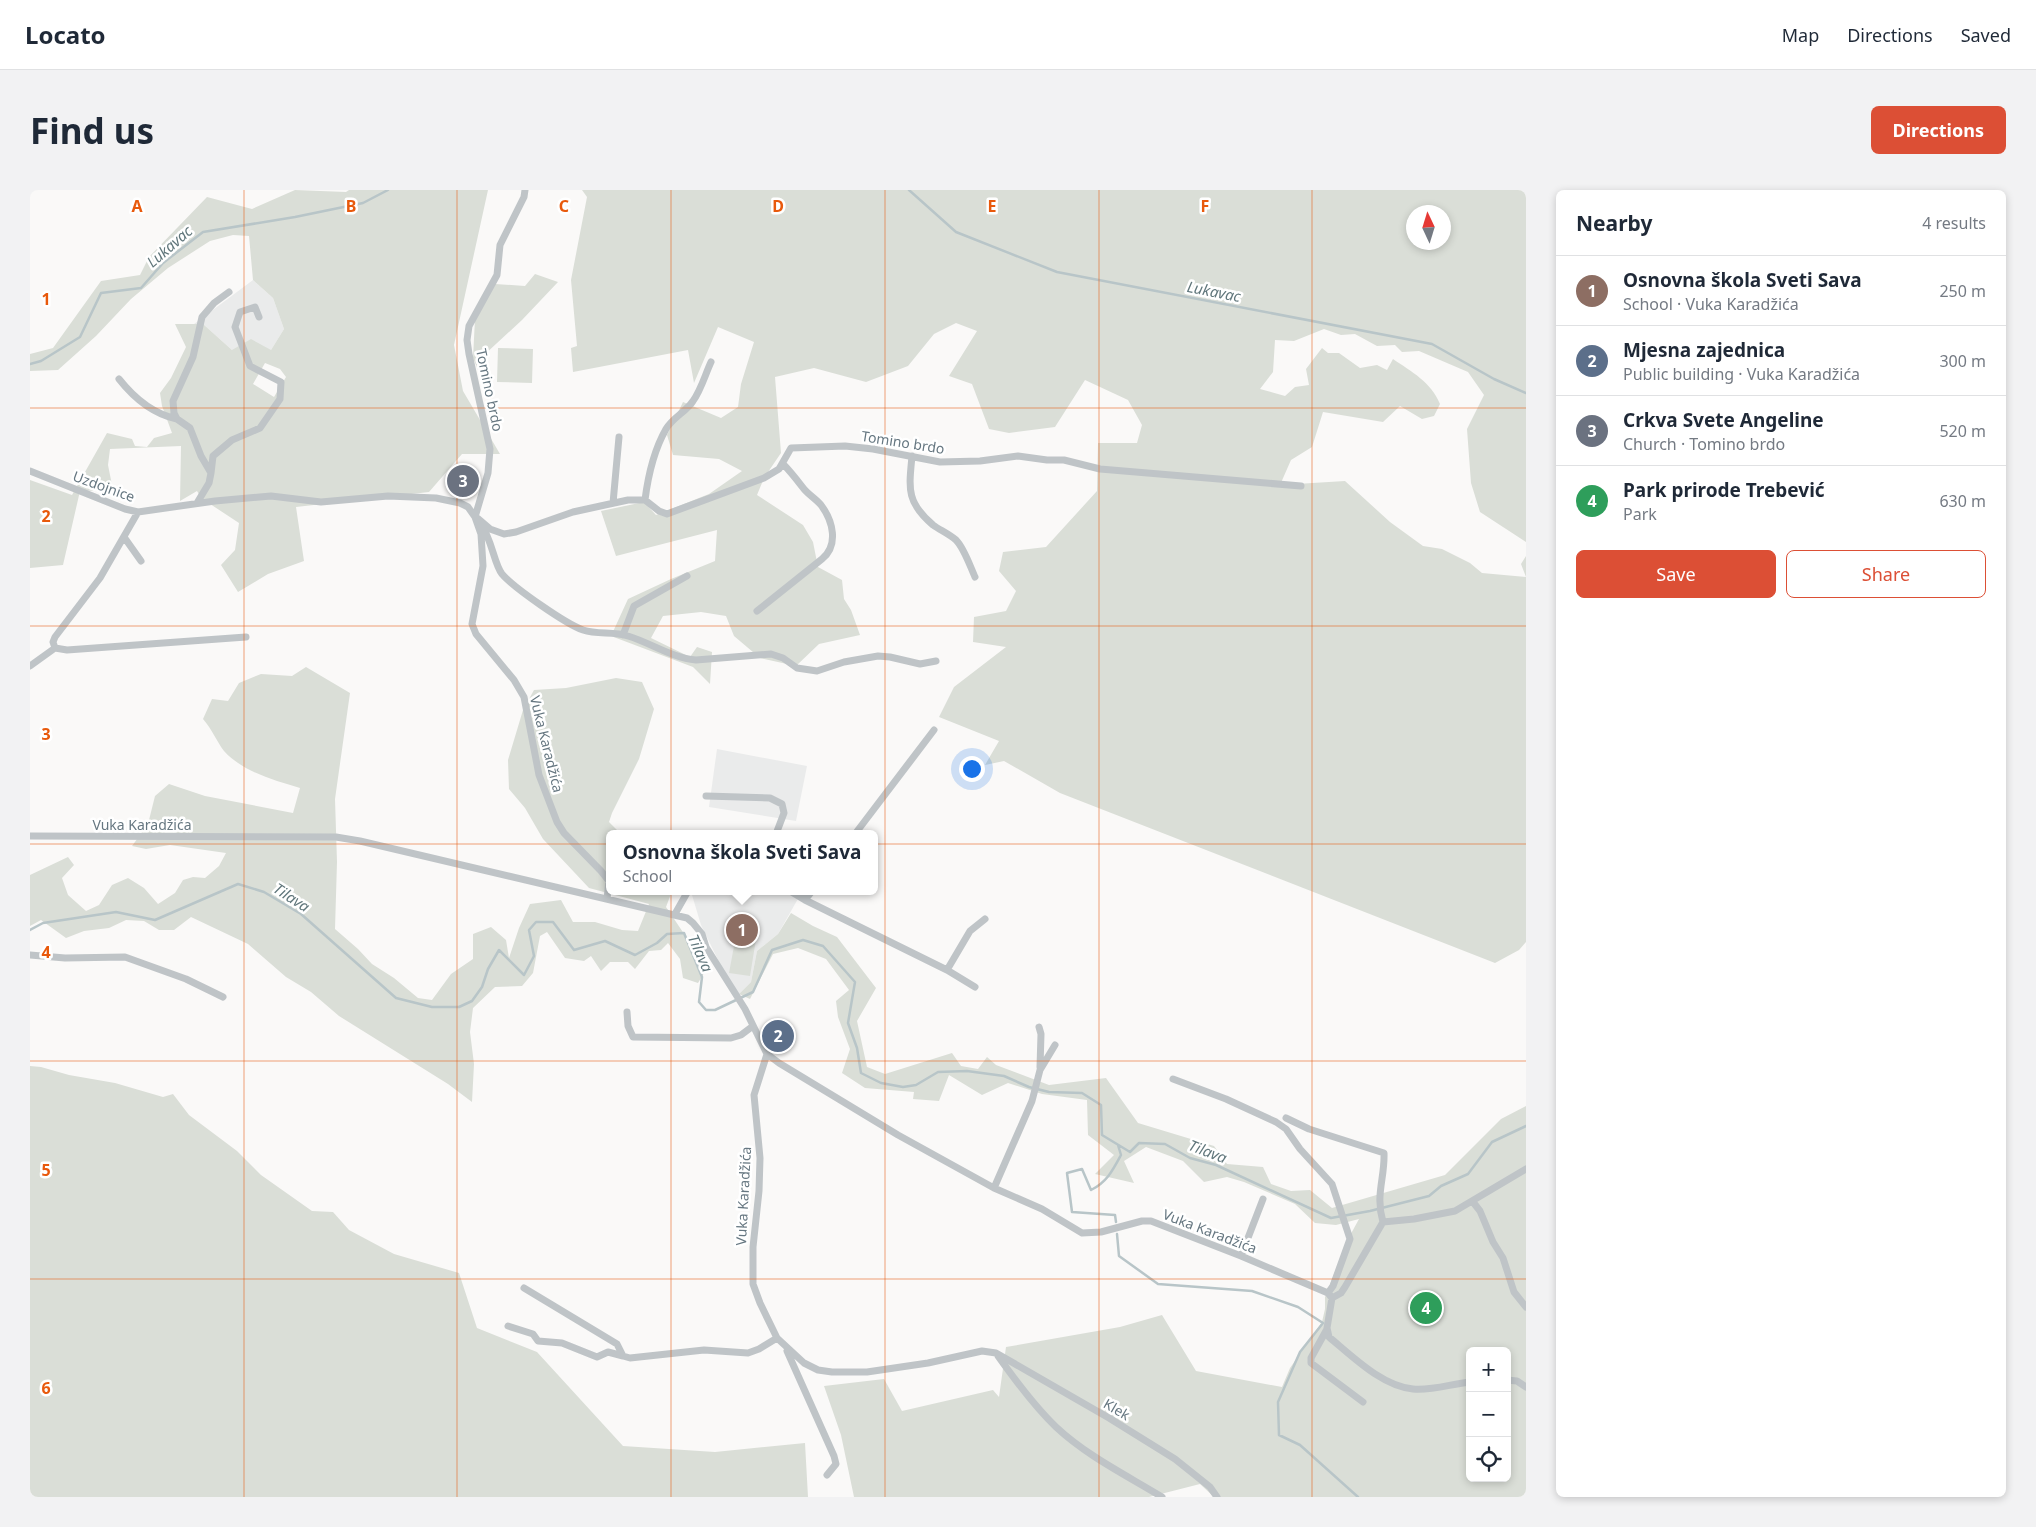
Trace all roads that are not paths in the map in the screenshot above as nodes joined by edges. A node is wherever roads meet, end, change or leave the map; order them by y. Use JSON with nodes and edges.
{"nodes":[{"id":1,"x":525,"y":190,"type":"edge"},
{"id":2,"x":229,"y":292,"type":"dead end"},
{"id":3,"x":259,"y":317,"type":"dead end"},
{"id":4,"x":711,"y":362,"type":"dead end"},
{"id":5,"x":119,"y":379,"type":"dead end"},
{"id":6,"x":177,"y":419,"type":"junction"},
{"id":7,"x":619,"y":437,"type":"dead end"},
{"id":8,"x":912,"y":456,"type":"junction"},
{"id":9,"x":783,"y":464,"type":"junction"},
{"id":10,"x":30,"y":471,"type":"edge"},
{"id":11,"x":211,"y":473,"type":"junction"},
{"id":12,"x":1301,"y":486,"type":"dead end"},
{"id":13,"x":645,"y":500,"type":"junction"},
{"id":14,"x":197,"y":503,"type":"junction"},
{"id":15,"x":613,"y":503,"type":"junction"},
{"id":16,"x":138,"y":512,"type":"junction"},
{"id":17,"x":475,"y":517,"type":"junction"},
{"id":18,"x":124,"y":536,"type":"junction"},
{"id":19,"x":141,"y":561,"type":"dead end"},
{"id":20,"x":687,"y":576,"type":"dead end"},
{"id":21,"x":975,"y":578,"type":"dead end"},
{"id":22,"x":757,"y":611,"type":"dead end"},
{"id":23,"x":623,"y":634,"type":"junction"},
{"id":24,"x":246,"y":637,"type":"dead end"},
{"id":25,"x":55,"y":648,"type":"junction"},
{"id":26,"x":936,"y":662,"type":"dead end"},
{"id":27,"x":30,"y":666,"type":"edge"},
{"id":28,"x":934,"y":730,"type":"dead end"},
{"id":29,"x":706,"y":796,"type":"dead end"},
{"id":30,"x":777,"y":830,"type":"edge"},
{"id":31,"x":858,"y":830,"type":"edge"},
{"id":32,"x":30,"y":836,"type":"edge"},
{"id":33,"x":606,"y":878,"type":"edge"},
{"id":34,"x":607,"y":895,"type":"edge"},
{"id":35,"x":686,"y":895,"type":"edge"},
{"id":36,"x":797,"y":895,"type":"edge"},
{"id":37,"x":809,"y":895,"type":"edge"},
{"id":38,"x":607,"y":899,"type":"junction"},
{"id":39,"x":806,"y":900,"type":"junction"},
{"id":40,"x":675,"y":914,"type":"junction"},
{"id":41,"x":985,"y":919,"type":"dead end"},
{"id":42,"x":30,"y":955,"type":"edge"},
{"id":43,"x":947,"y":970,"type":"junction"},
{"id":44,"x":975,"y":987,"type":"dead end"},
{"id":45,"x":224,"y":997,"type":"dead end"},
{"id":46,"x":627,"y":1012,"type":"dead end"},
{"id":47,"x":753,"y":1026,"type":"junction"},
{"id":48,"x":1039,"y":1027,"type":"dead end"},
{"id":49,"x":1054,"y":1045,"type":"dead end"},
{"id":50,"x":767,"y":1054,"type":"junction"},
{"id":51,"x":1040,"y":1070,"type":"junction"},
{"id":52,"x":1173,"y":1079,"type":"dead end"},
{"id":53,"x":1286,"y":1118,"type":"dead end"},
{"id":54,"x":1526,"y":1169,"type":"edge"},
{"id":55,"x":994,"y":1188,"type":"junction"},
{"id":56,"x":1262,"y":1199,"type":"dead end"},
{"id":57,"x":1473,"y":1202,"type":"junction"},
{"id":58,"x":1383,"y":1222,"type":"junction"},
{"id":59,"x":1241,"y":1256,"type":"junction"},
{"id":60,"x":524,"y":1288,"type":"dead end"},
{"id":61,"x":1330,"y":1295,"type":"junction"},
{"id":62,"x":1526,"y":1307,"type":"edge"},
{"id":63,"x":508,"y":1326,"type":"dead end"},
{"id":64,"x":1328,"y":1328,"type":"junction"},
{"id":65,"x":777,"y":1338,"type":"junction"},
{"id":66,"x":785,"y":1346,"type":"junction"},
{"id":67,"x":996,"y":1353,"type":"junction"},
{"id":68,"x":622,"y":1356,"type":"junction"},
{"id":69,"x":1511,"y":1380,"type":"edge"},
{"id":70,"x":1466,"y":1383,"type":"edge"},
{"id":71,"x":1526,"y":1387,"type":"edge"},
{"id":72,"x":1363,"y":1402,"type":"dead end"},
{"id":73,"x":827,"y":1475,"type":"dead end"},
{"id":74,"x":1162,"y":1497,"type":"edge"},
{"id":75,"x":1217,"y":1497,"type":"edge"}],
"edges":[{"from":1,"to":17,"type":"street","name":"Tomino brdo"},
{"from":2,"to":6,"type":"street"},
{"from":3,"to":11,"type":"street"},
{"from":4,"to":13,"type":"street"},
{"from":5,"to":6,"type":"street"},
{"from":6,"to":11,"type":"street"},
{"from":7,"to":15,"type":"street"},
{"from":8,"to":9,"type":"street","name":"Tomino brdo"},
{"from":8,"to":12,"type":"street","name":"Tomino brdo"},
{"from":8,"to":21,"type":"street"},
{"from":9,"to":13,"type":"street","name":"Tomino brdo"},
{"from":9,"to":22,"type":"street"},
{"from":10,"to":16,"type":"street","name":"Uzdojnice"},
{"from":11,"to":14,"type":"street"},
{"from":13,"to":15,"type":"street"},
{"from":14,"to":16,"type":"street","name":"Uzdojnice"},
{"from":14,"to":17,"type":"street"},
{"from":15,"to":17,"type":"street"},
{"from":16,"to":18,"type":"street"},
{"from":17,"to":23,"type":"street"},
{"from":17,"to":33,"type":"street","name":"Vuka Karadžića"},
{"from":18,"to":19,"type":"street"},
{"from":18,"to":25,"type":"street"},
{"from":20,"to":23,"type":"street"},
{"from":23,"to":26,"type":"street"},
{"from":24,"to":25,"type":"street"},
{"from":25,"to":27,"type":"street"},
{"from":28,"to":31,"type":"street"},
{"from":29,"to":30,"type":"street"},
{"from":32,"to":38,"type":"street","name":"Vuka Karadžića"},
{"from":34,"to":38,"type":"street","name":"Vuka Karadžića"},
{"from":35,"to":40,"type":"street"},
{"from":36,"to":39,"type":"street"},
{"from":37,"to":39,"type":"street"},
{"from":38,"to":40,"type":"street","name":"Vuka Karadžića"},
{"from":39,"to":43,"type":"street"},
{"from":40,"to":47,"type":"street","name":"Vuka Karadžića"},
{"from":41,"to":43,"type":"street"},
{"from":42,"to":45,"type":"street"},
{"from":43,"to":44,"type":"street"},
{"from":46,"to":47,"type":"street"},
{"from":47,"to":50,"type":"street","name":"Vuka Karadžića"},
{"from":48,"to":51,"type":"street"},
{"from":49,"to":51,"type":"street"},
{"from":50,"to":55,"type":"street","name":"Vuka Karadžića"},
{"from":50,"to":65,"type":"street","name":"Vuka Karadžića"},
{"from":51,"to":55,"type":"street"},
{"from":52,"to":61,"type":"street"},
{"from":53,"to":58,"type":"street"},
{"from":54,"to":57,"type":"street"},
{"from":55,"to":59,"type":"street","name":"Vuka Karadžića"},
{"from":56,"to":59,"type":"street"},
{"from":57,"to":58,"type":"street"},
{"from":57,"to":62,"type":"street"},
{"from":58,"to":61,"type":"street"},
{"from":59,"to":61,"type":"street","name":"Vuka Karadžića"},
{"from":60,"to":68,"type":"street"},
{"from":61,"to":64,"type":"street"},
{"from":63,"to":68,"type":"street"},
{"from":64,"to":70,"type":"street"},
{"from":64,"to":72,"type":"street"},
{"from":65,"to":66,"type":"street","name":"Vuka Karadžića"},
{"from":65,"to":68,"type":"street"},
{"from":66,"to":67,"type":"street"},
{"from":66,"to":73,"type":"street","name":"Vuka Karadžića"},
{"from":67,"to":74,"type":"street"},
{"from":67,"to":75,"type":"street","name":"Klek"},
{"from":69,"to":71,"type":"street"}]}
